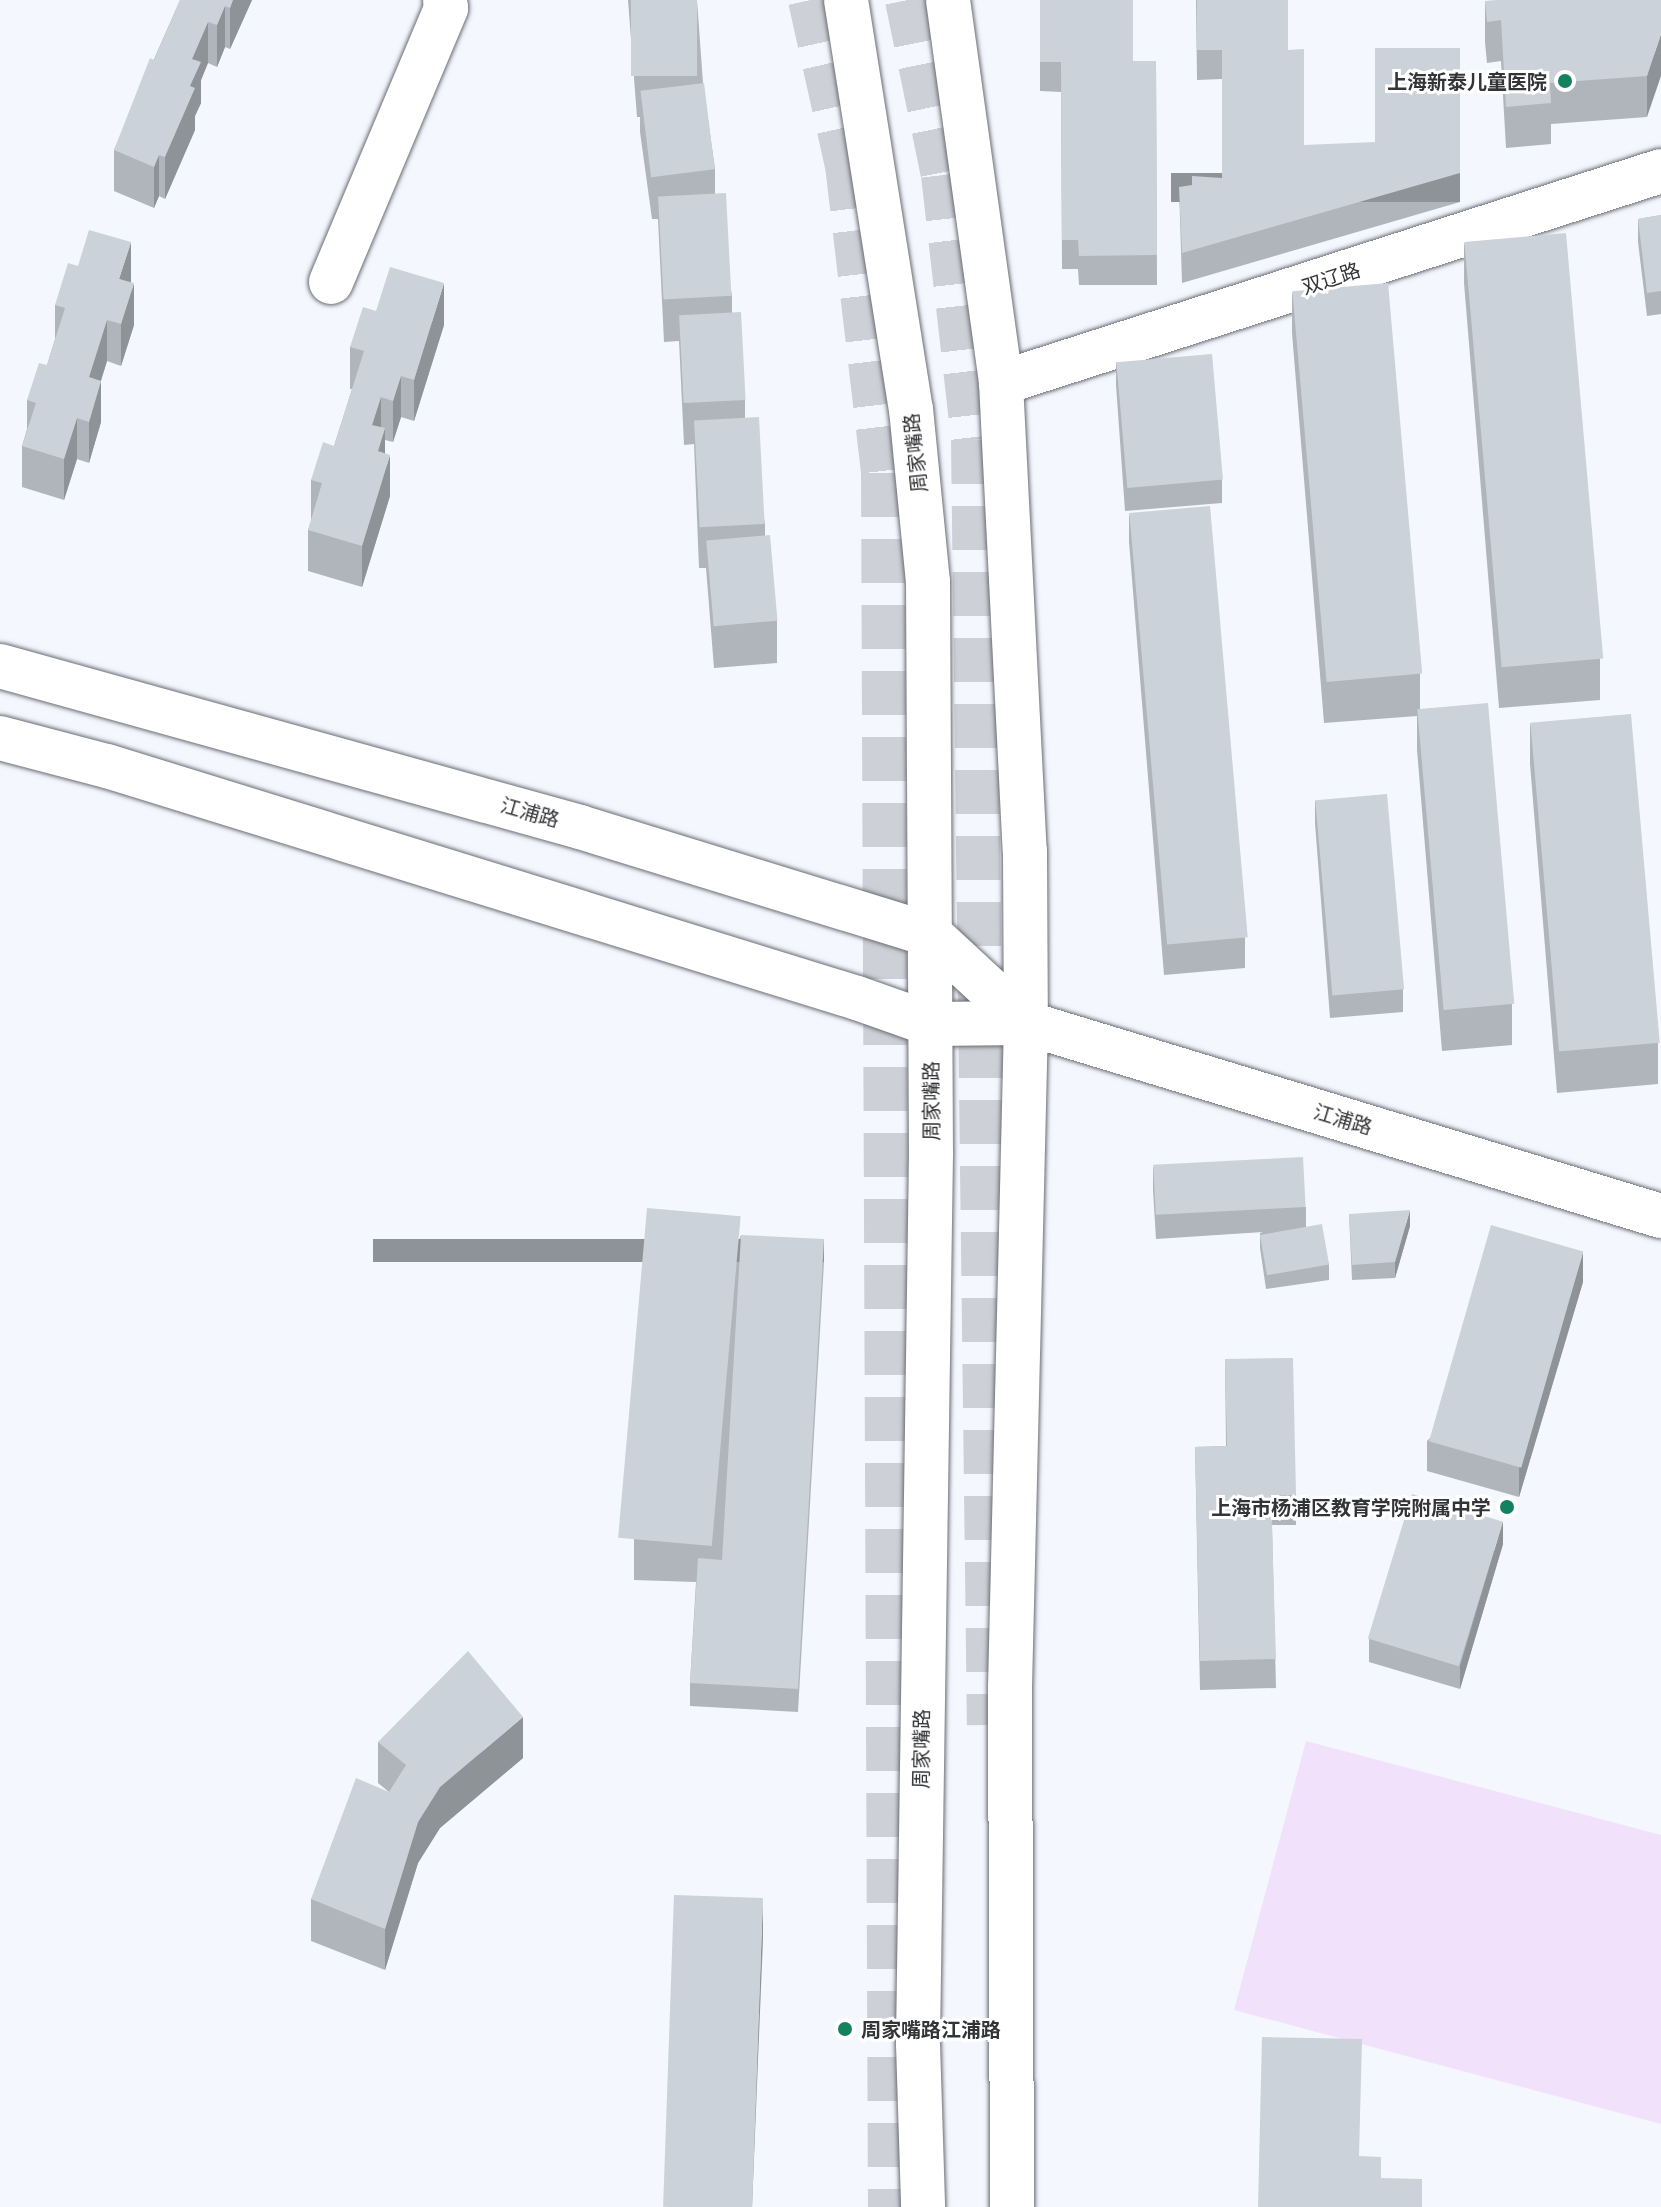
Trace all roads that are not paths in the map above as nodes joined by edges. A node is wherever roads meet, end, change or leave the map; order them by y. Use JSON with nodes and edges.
{"nodes":[{"id":1,"x":445,"y":0,"type":"edge"},
{"id":2,"x":846,"y":0,"type":"edge"},
{"id":3,"x":948,"y":0,"type":"edge"},
{"id":4,"x":1661,"y":171,"type":"edge"},
{"id":5,"x":331,"y":282,"type":"dead end"},
{"id":6,"x":1001,"y":383,"type":"junction"},
{"id":7,"x":0,"y":666,"type":"edge"},
{"id":8,"x":0,"y":738,"type":"edge"},
{"id":9,"x":931,"y":935,"type":"junction"},
{"id":10,"x":1026,"y":1023,"type":"junction"},
{"id":11,"x":931,"y":1024,"type":"junction"},
{"id":12,"x":1661,"y":1216,"type":"edge"},
{"id":13,"x":923,"y":2207,"type":"edge"},
{"id":14,"x":1012,"y":2207,"type":"edge"}],
"edges":[{"from":1,"to":5,"type":"main road"},
{"from":2,"to":9,"type":"main road","name":"周家嘴路"},
{"from":3,"to":6,"type":"main road"},
{"from":4,"to":6,"type":"main road","name":"双辽路"},
{"from":6,"to":10,"type":"main road"},
{"from":7,"to":9,"type":"main road","name":"江浦路"},
{"from":8,"to":11,"type":"main road","name":"江浦路"},
{"from":9,"to":10,"type":"main road","name":"江浦路"},
{"from":9,"to":11,"type":"main road","name":"周家嘴路"},
{"from":10,"to":11,"type":"main road","name":"江浦路"},
{"from":10,"to":12,"type":"main road","name":"江浦路"},
{"from":10,"to":14,"type":"main road"},
{"from":11,"to":13,"type":"main road","name":"周家嘴路"}]}
